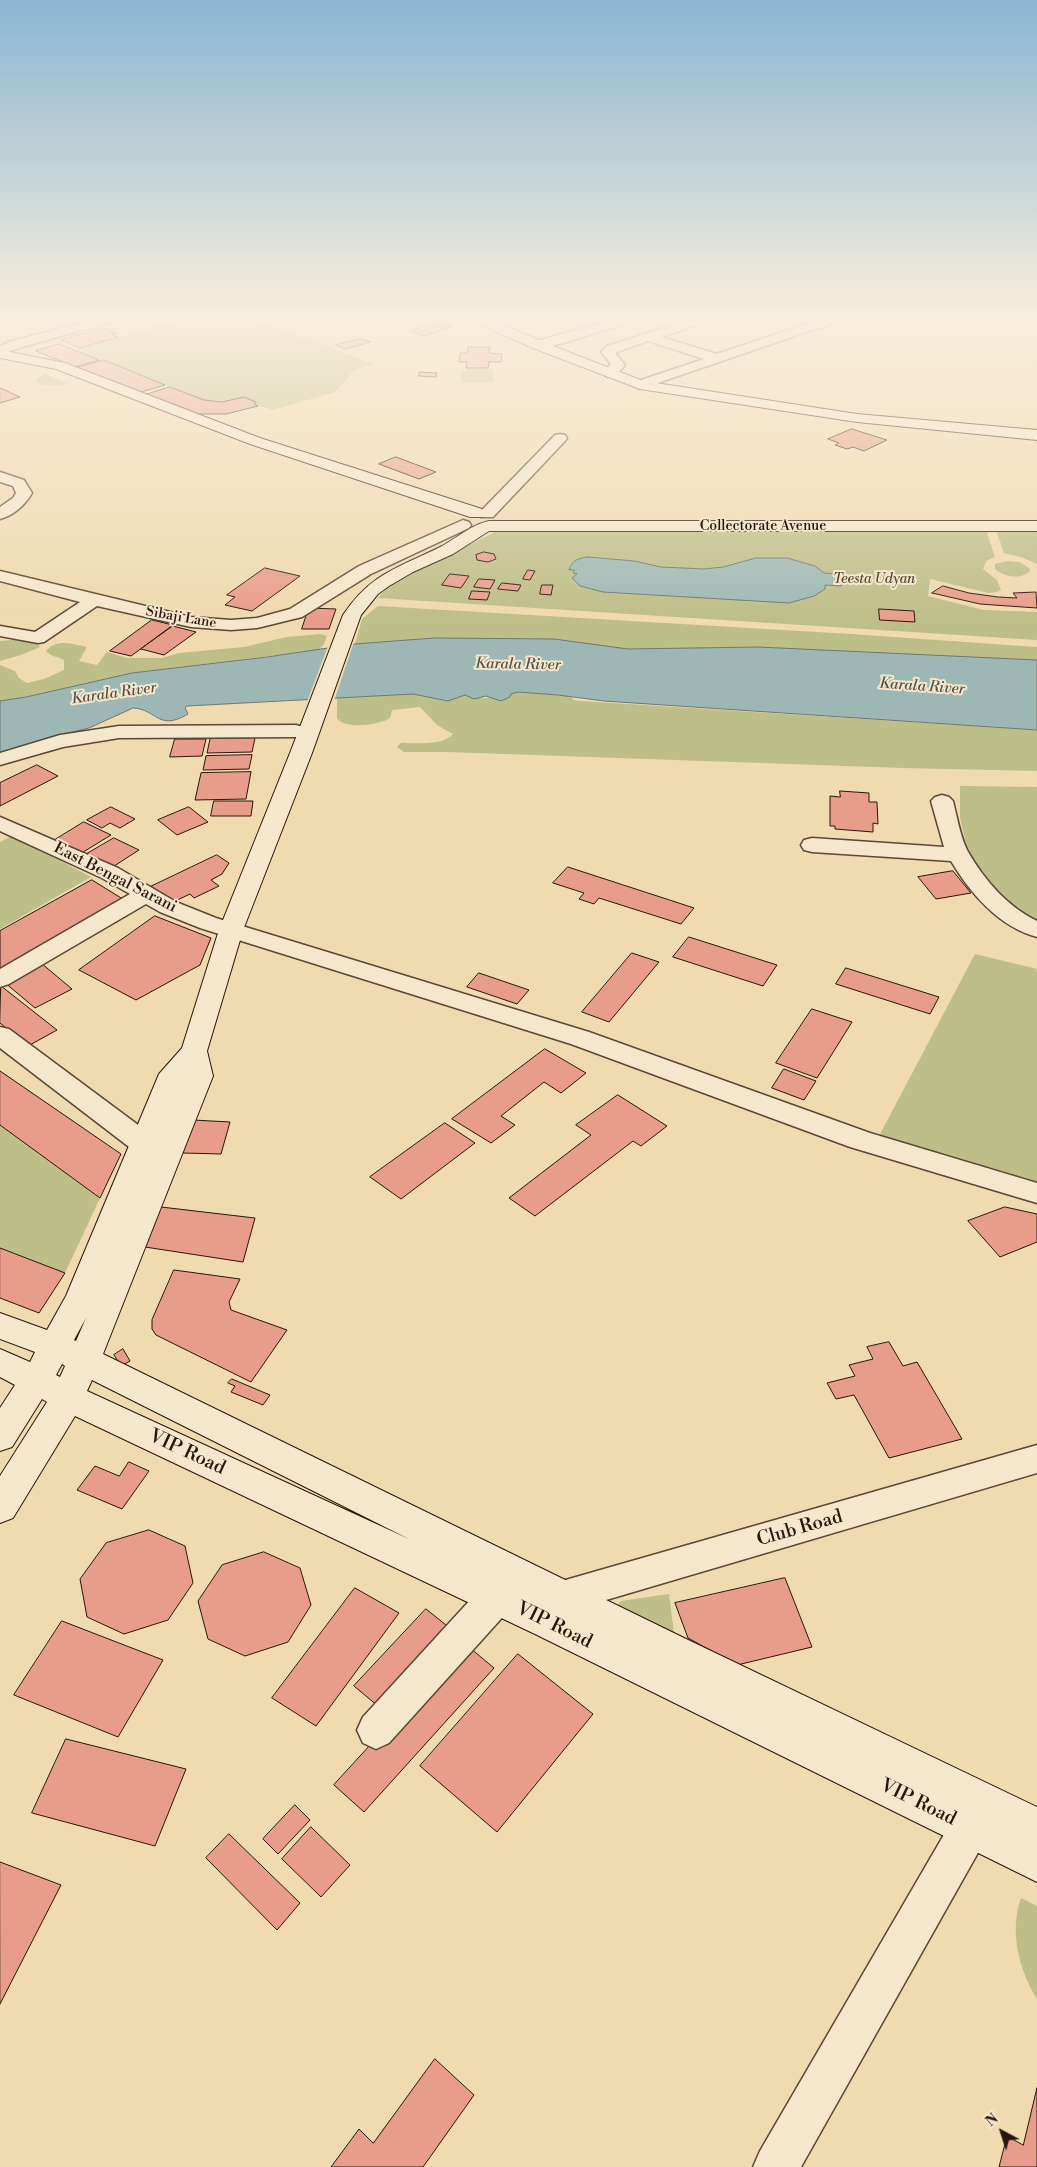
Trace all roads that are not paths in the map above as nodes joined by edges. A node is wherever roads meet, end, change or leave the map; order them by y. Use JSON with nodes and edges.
{"nodes":[{"id":1,"x":177,"y":420,"type":"edge"},
{"id":2,"x":199,"y":420,"type":"edge"},
{"id":3,"x":880,"y":420,"type":"edge"},
{"id":4,"x":1037,"y":435,"type":"edge"},
{"id":5,"x":560,"y":438,"type":"dead end"},
{"id":6,"x":0,"y":477,"type":"edge"},
{"id":7,"x":0,"y":514,"type":"edge"},
{"id":8,"x":1037,"y":519,"type":"edge"},
{"id":9,"x":478,"y":521,"type":"junction"},
{"id":10,"x":988,"y":522,"type":"junction"},
{"id":11,"x":798,"y":523,"type":"junction"},
{"id":12,"x":1037,"y":526,"type":"edge"},
{"id":13,"x":0,"y":576,"type":"edge"},
{"id":14,"x":94,"y":600,"type":"junction"},
{"id":15,"x":0,"y":631,"type":"edge"},
{"id":16,"x":344,"y":635,"type":"junction"},
{"id":17,"x":304,"y":726,"type":"junction"},
{"id":18,"x":0,"y":759,"type":"edge"},
{"id":19,"x":942,"y":801,"type":"dead end"},
{"id":20,"x":0,"y":823,"type":"edge"},
{"id":21,"x":812,"y":845,"type":"dead end"},
{"id":22,"x":960,"y":855,"type":"junction"},
{"id":23,"x":147,"y":894,"type":"junction"},
{"id":24,"x":231,"y":930,"type":"junction"},
{"id":25,"x":1037,"y":930,"type":"edge"},
{"id":26,"x":0,"y":979,"type":"edge"},
{"id":27,"x":0,"y":1035,"type":"edge"},
{"id":28,"x":194,"y":1051,"type":"junction"},
{"id":29,"x":143,"y":1143,"type":"junction"},
{"id":30,"x":1037,"y":1193,"type":"edge"},
{"id":31,"x":88,"y":1314,"type":"junction"},
{"id":32,"x":11,"y":1330,"type":"edge"},
{"id":33,"x":2,"y":1363,"type":"edge"},
{"id":34,"x":65,"y":1377,"type":"junction"},
{"id":35,"x":158,"y":1398,"type":"junction"},
{"id":36,"x":18,"y":1409,"type":"junction"},
{"id":37,"x":0,"y":1438,"type":"edge"},
{"id":38,"x":1037,"y":1459,"type":"edge"},
{"id":39,"x":0,"y":1507,"type":"edge"},
{"id":40,"x":496,"y":1598,"type":"junction"},
{"id":41,"x":555,"y":1610,"type":"junction"},
{"id":42,"x":376,"y":1730,"type":"dead end"},
{"id":43,"x":970,"y":1828,"type":"junction"},
{"id":44,"x":1037,"y":1829,"type":"edge"},
{"id":45,"x":1037,"y":1861,"type":"edge"},
{"id":46,"x":776,"y":2167,"type":"edge"}],
"edges":[{"from":1,"to":9,"type":"street"},
{"from":2,"to":9,"type":"street"},
{"from":3,"to":4,"type":"street"},
{"from":5,"to":9,"type":"street"},
{"from":6,"to":7,"type":"street"},
{"from":8,"to":10,"type":"street","name":"Collectorate Avenue"},
{"from":9,"to":11,"type":"street","name":"Collectorate Avenue"},
{"from":9,"to":11,"type":"street","name":"Collectorate Avenue"},
{"from":9,"to":14,"type":"street","name":"Sibaji Lane"},
{"from":9,"to":16,"type":"street"},
{"from":9,"to":16,"type":"street"},
{"from":10,"to":11,"type":"street","name":"Collectorate Avenue"},
{"from":10,"to":12,"type":"street","name":"Collectorate Avenue"},
{"from":13,"to":14,"type":"street","name":"Sibaji Lane"},
{"from":14,"to":15,"type":"street"},
{"from":16,"to":17,"type":"street"},
{"from":17,"to":18,"type":"street"},
{"from":17,"to":24,"type":"street"},
{"from":19,"to":22,"type":"street"},
{"from":20,"to":23,"type":"street","name":"East Bengal Sarani"},
{"from":21,"to":22,"type":"street"},
{"from":22,"to":25,"type":"street"},
{"from":23,"to":24,"type":"street","name":"East Bengal Sarani"},
{"from":23,"to":26,"type":"street"},
{"from":24,"to":28,"type":"street"},
{"from":24,"to":30,"type":"street","name":"East Bengal Sarani"},
{"from":27,"to":29,"type":"street"},
{"from":28,"to":29,"type":"street"},
{"from":28,"to":31,"type":"street"},
{"from":29,"to":31,"type":"street"},
{"from":31,"to":32,"type":"street"},
{"from":31,"to":34,"type":"street"},
{"from":31,"to":35,"type":"street"},
{"from":32,"to":34,"type":"street"},
{"from":33,"to":34,"type":"street"},
{"from":33,"to":36,"type":"street"},
{"from":34,"to":35,"type":"street","name":"VIP Road"},
{"from":34,"to":36,"type":"street"},
{"from":34,"to":39,"type":"street"},
{"from":34,"to":40,"type":"street","name":"VIP Road"},
{"from":35,"to":41,"type":"street","name":"VIP Road"},
{"from":36,"to":37,"type":"street"},
{"from":38,"to":41,"type":"street","name":"Club Road"},
{"from":40,"to":41,"type":"street","name":"VIP Road"},
{"from":40,"to":42,"type":"street"},
{"from":41,"to":43,"type":"street","name":"VIP Road"},
{"from":41,"to":44,"type":"street","name":"VIP Road"},
{"from":43,"to":45,"type":"street","name":"VIP Road"},
{"from":43,"to":46,"type":"street"}]}
